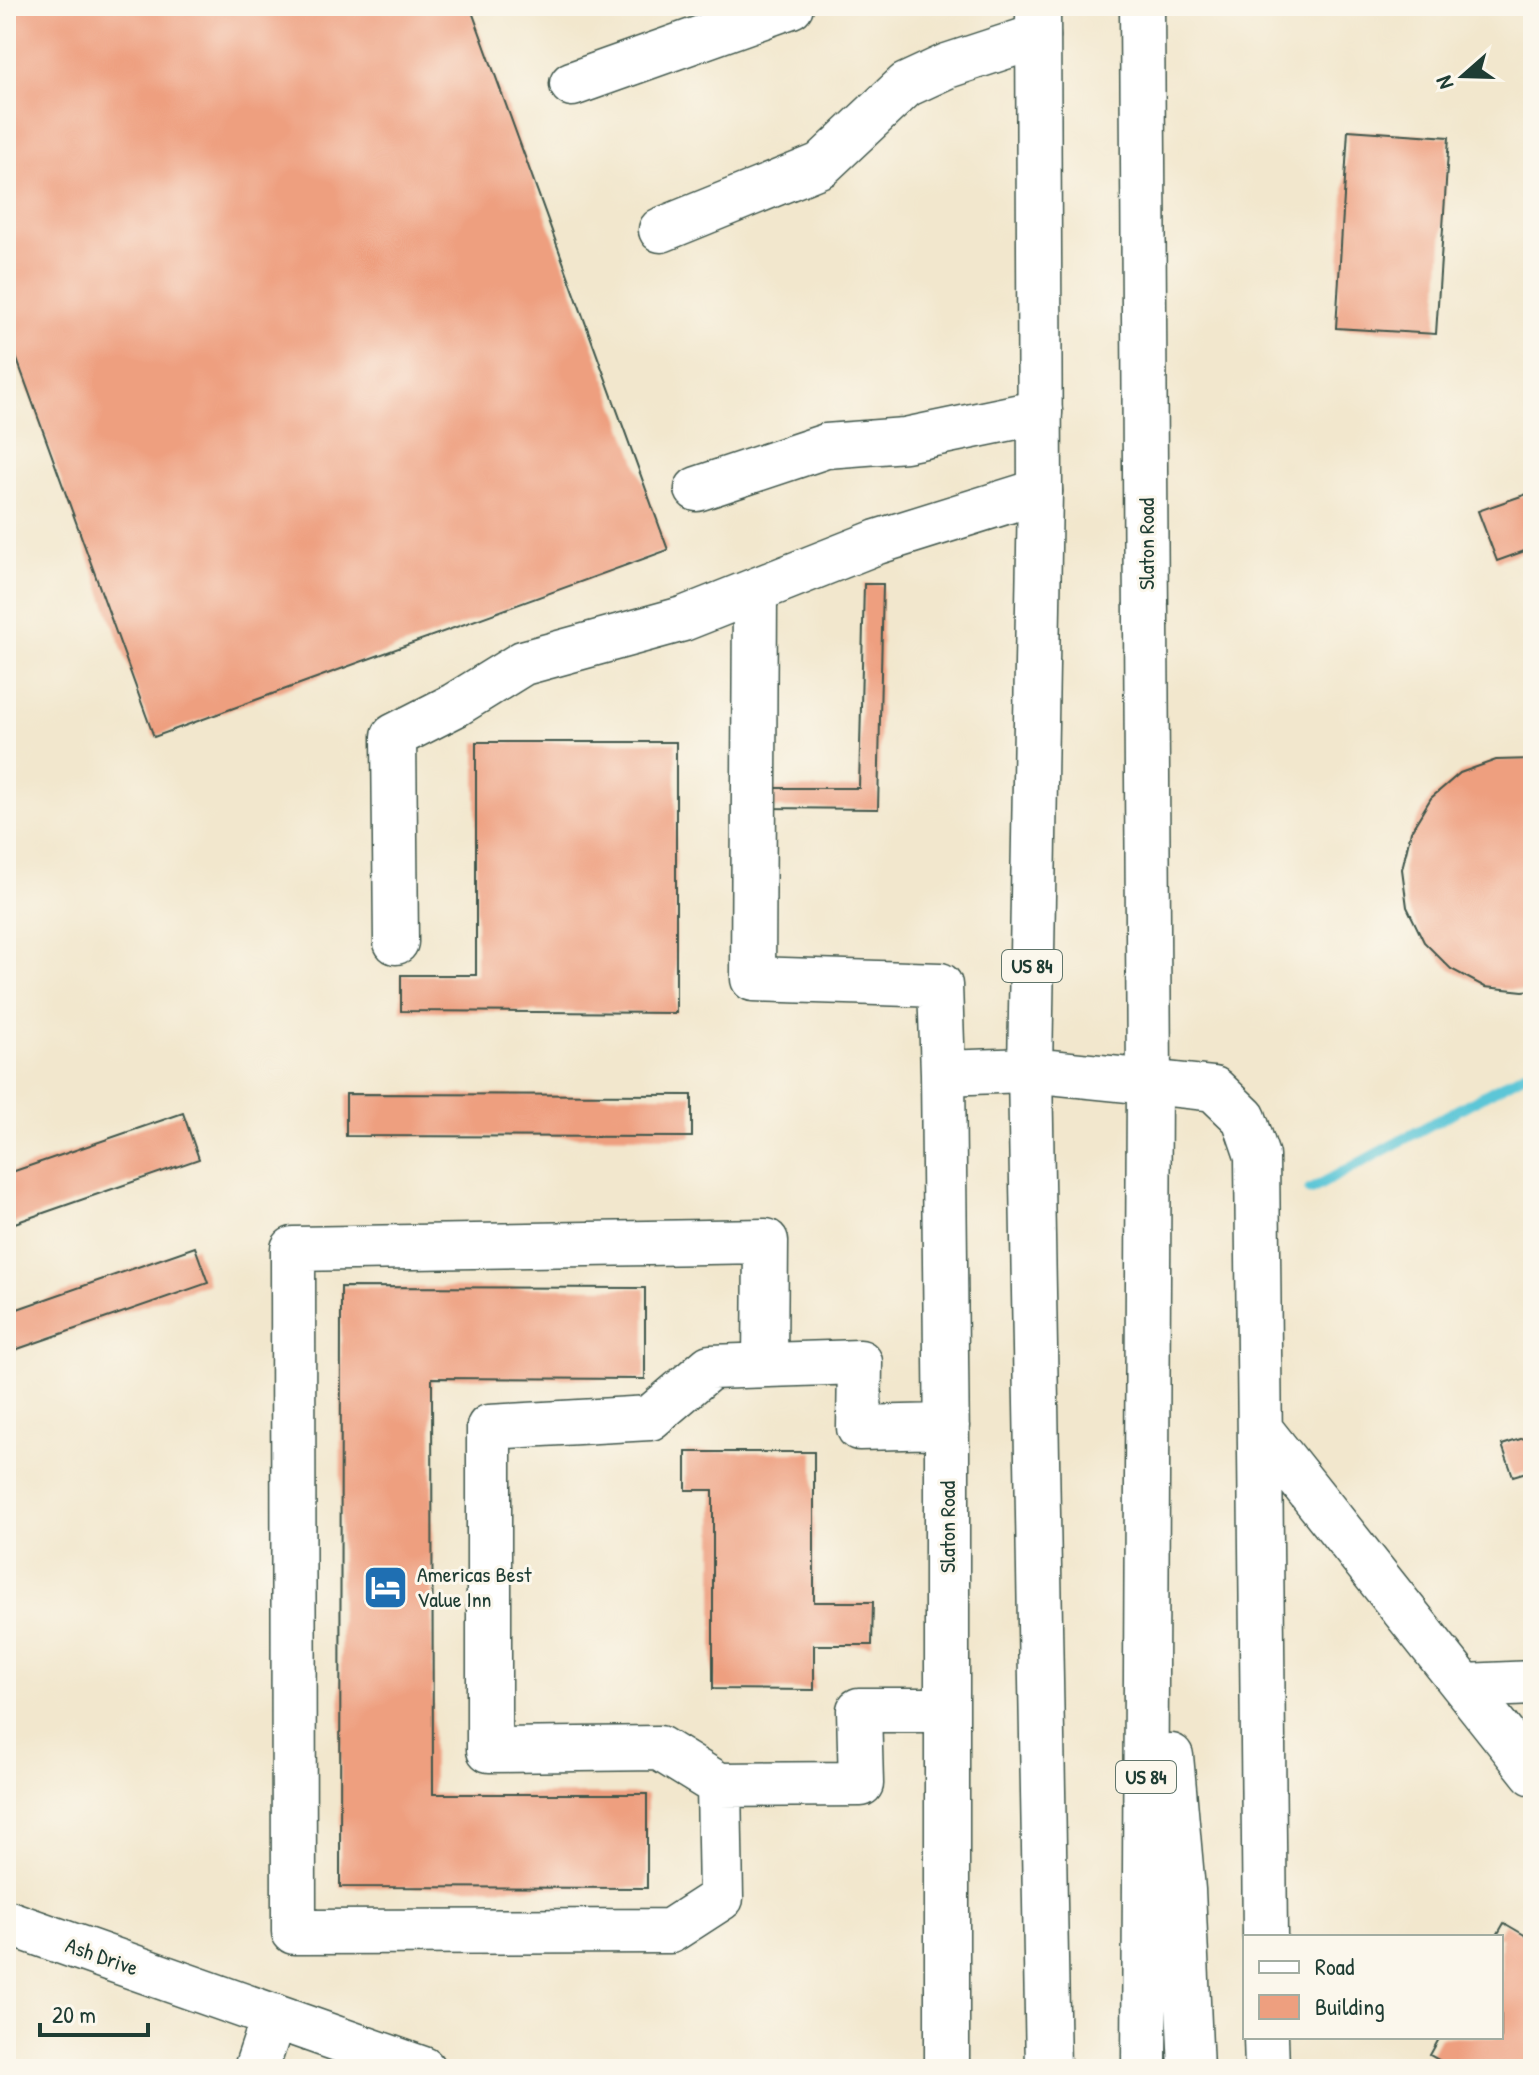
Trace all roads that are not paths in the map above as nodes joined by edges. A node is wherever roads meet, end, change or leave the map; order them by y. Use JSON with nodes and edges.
{"nodes":[{"id":1,"x":791,"y":6,"type":"edge"},
{"id":2,"x":1142,"y":6,"type":"edge"},
{"id":3,"x":1038,"y":21,"type":"edge"},
{"id":4,"x":572,"y":84,"type":"dead end"},
{"id":5,"x":661,"y":230,"type":"dead end"},
{"id":6,"x":1040,"y":412,"type":"junction"},
{"id":7,"x":697,"y":489,"type":"dead end"},
{"id":8,"x":1040,"y":491,"type":"junction"},
{"id":9,"x":755,"y":591,"type":"junction"},
{"id":10,"x":396,"y":942,"type":"dead end"},
{"id":11,"x":1030,"y":1070,"type":"junction"},
{"id":12,"x":943,"y":1073,"type":"junction"},
{"id":13,"x":1149,"y":1082,"type":"junction"},
{"id":14,"x":765,"y":1365,"type":"junction"},
{"id":15,"x":947,"y":1426,"type":"junction"},
{"id":16,"x":1260,"y":1429,"type":"junction"},
{"id":17,"x":1148,"y":1486,"type":"junction"},
{"id":18,"x":1533,"y":1683,"type":"edge"},
{"id":19,"x":1465,"y":1686,"type":"junction"},
{"id":20,"x":947,"y":1710,"type":"junction"},
{"id":21,"x":1533,"y":1773,"type":"edge"},
{"id":22,"x":719,"y":1785,"type":"junction"},
{"id":23,"x":6,"y":1922,"type":"edge"},
{"id":24,"x":1045,"y":1927,"type":"junction"},
{"id":25,"x":1265,"y":1935,"type":"edge"},
{"id":26,"x":274,"y":2016,"type":"junction"},
{"id":27,"x":1266,"y":2039,"type":"edge"},
{"id":28,"x":256,"y":2069,"type":"edge"},
{"id":29,"x":423,"y":2069,"type":"edge"},
{"id":30,"x":947,"y":2069,"type":"edge"},
{"id":31,"x":1029,"y":2069,"type":"edge"},
{"id":32,"x":1048,"y":2069,"type":"edge"},
{"id":33,"x":1144,"y":2069,"type":"edge"},
{"id":34,"x":1191,"y":2069,"type":"edge"},
{"id":35,"x":1267,"y":2069,"type":"edge"}],
"edges":[{"from":1,"to":4,"type":"main road"},
{"from":2,"to":13,"type":"main road","name":"Slaton Road","number":"US 84"},
{"from":3,"to":5,"type":"main road"},
{"from":3,"to":6,"type":"main road","number":"US 84"},
{"from":6,"to":7,"type":"main road"},
{"from":6,"to":8,"type":"main road","number":"US 84"},
{"from":8,"to":9,"type":"main road"},
{"from":8,"to":11,"type":"main road","number":"US 84"},
{"from":9,"to":10,"type":"main road"},
{"from":9,"to":12,"type":"main road","name":"Slaton Road"},
{"from":11,"to":12,"type":"main road"},
{"from":11,"to":13,"type":"main road"},
{"from":11,"to":24,"type":"main road","number":"US 84"},
{"from":12,"to":15,"type":"main road","name":"Slaton Road"},
{"from":13,"to":16,"type":"main road"},
{"from":13,"to":17,"type":"main road","name":"Slaton Road","number":"US 84"},
{"from":14,"to":15,"type":"main road"},
{"from":14,"to":22,"type":"main road"},
{"from":14,"to":22,"type":"main road"},
{"from":15,"to":20,"type":"main road","name":"Slaton Road"},
{"from":16,"to":19,"type":"main road"},
{"from":16,"to":25,"type":"main road"},
{"from":17,"to":33,"type":"main road","name":"Slaton Road","number":"US 84"},
{"from":17,"to":34,"type":"main road"},
{"from":18,"to":19,"type":"main road"},
{"from":19,"to":21,"type":"main road"},
{"from":20,"to":22,"type":"main road"},
{"from":20,"to":30,"type":"main road","name":"Slaton Road"},
{"from":23,"to":26,"type":"main road","name":"Ash Drive"},
{"from":24,"to":31,"type":"main road"},
{"from":24,"to":32,"type":"main road","number":"US 84"},
{"from":26,"to":28,"type":"main road"},
{"from":26,"to":29,"type":"main road","name":"Ash Drive"},
{"from":27,"to":35,"type":"main road"}]}
